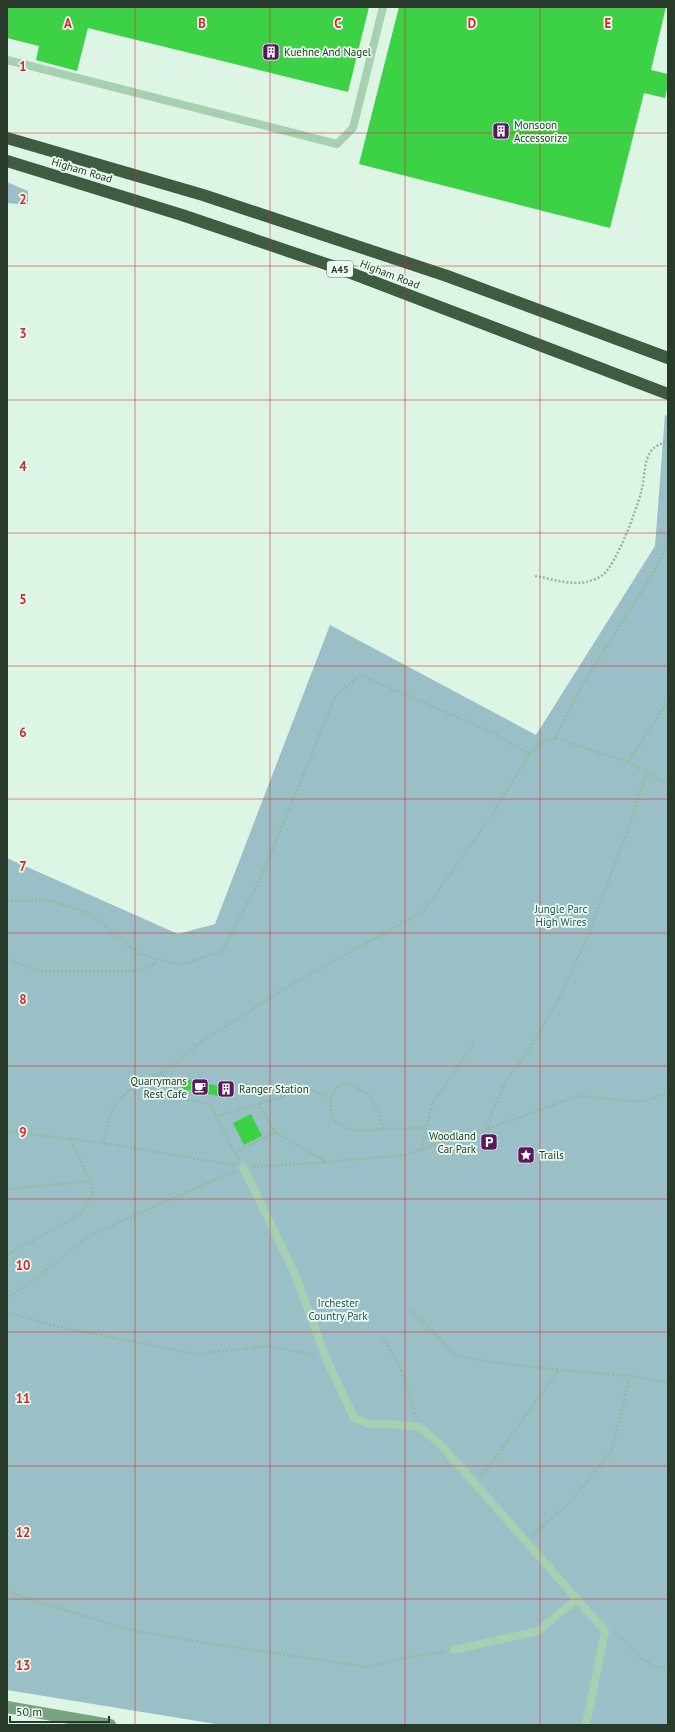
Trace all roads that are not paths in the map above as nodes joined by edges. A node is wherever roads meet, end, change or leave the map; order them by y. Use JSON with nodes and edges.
{"nodes":[{"id":1,"x":383,"y":7,"type":"edge"},
{"id":2,"x":7,"y":60,"type":"edge"},
{"id":3,"x":7,"y":138,"type":"edge"},
{"id":4,"x":7,"y":161,"type":"edge"},
{"id":5,"x":668,"y":358,"type":"edge"},
{"id":6,"x":668,"y":394,"type":"edge"},
{"id":7,"x":243,"y":1167,"type":"road end"},
{"id":8,"x":577,"y":1599,"type":"junction"},
{"id":9,"x":454,"y":1650,"type":"road end"},
{"id":10,"x":7,"y":1707,"type":"edge"},
{"id":11,"x":110,"y":1725,"type":"edge"},
{"id":12,"x":586,"y":1725,"type":"edge"}],
"edges":[{"from":1,"to":2,"type":"lane"},
{"from":3,"to":5,"type":"highway","name":"Higham Road","number":"A45"},
{"from":4,"to":6,"type":"highway","name":"Higham Road","number":"A45"},
{"from":7,"to":8,"type":"lane"},
{"from":8,"to":9,"type":"lane"},
{"from":8,"to":12,"type":"lane"},
{"from":10,"to":11,"type":"main road"}]}
